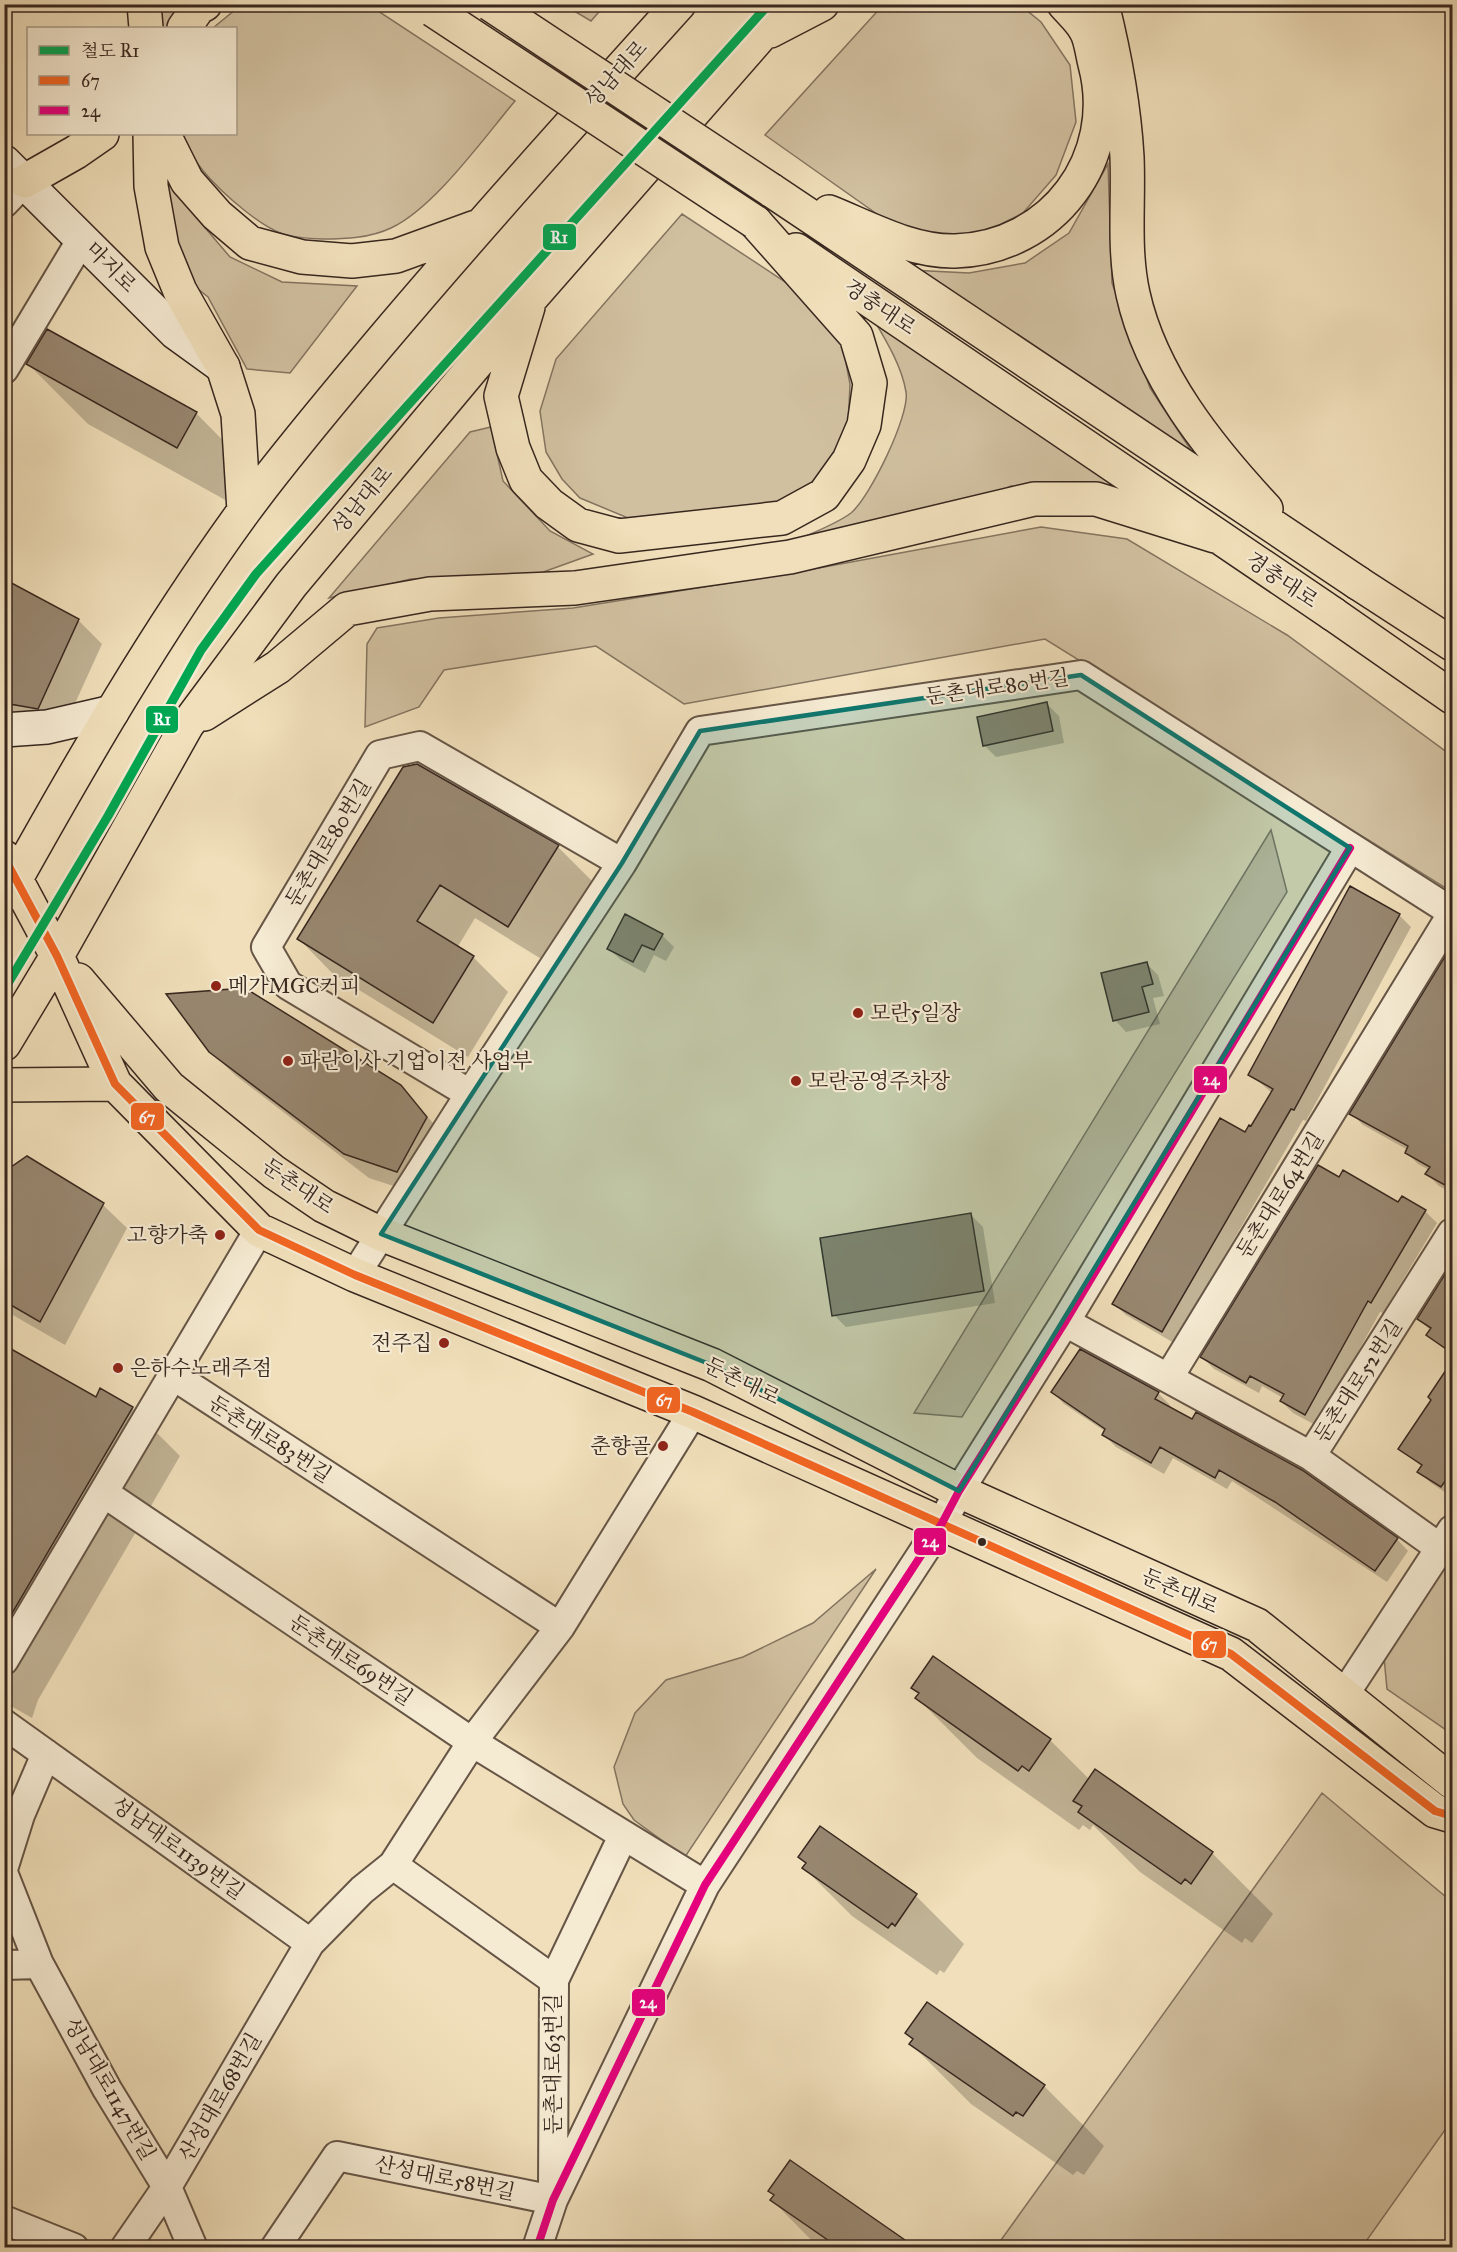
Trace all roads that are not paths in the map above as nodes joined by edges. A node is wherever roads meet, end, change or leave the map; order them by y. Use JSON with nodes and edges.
{"nodes":[{"id":1,"x":144,"y":4,"type":"edge"},
{"id":2,"x":205,"y":4,"type":"edge"},
{"id":3,"x":490,"y":4,"type":"edge"},
{"id":4,"x":679,"y":4,"type":"edge"},
{"id":5,"x":788,"y":4,"type":"edge"},
{"id":6,"x":822,"y":4,"type":"edge"},
{"id":7,"x":1064,"y":4,"type":"edge"},
{"id":8,"x":1102,"y":4,"type":"edge"},
{"id":9,"x":425,"y":6,"type":"edge"},
{"id":10,"x":146,"y":27,"type":"edge"},
{"id":11,"x":185,"y":27,"type":"edge"},
{"id":12,"x":758,"y":38,"type":"junction"},
{"id":13,"x":101,"y":135,"type":"edge"},
{"id":14,"x":150,"y":135,"type":"edge"},
{"id":15,"x":166,"y":135,"type":"edge"},
{"id":16,"x":11,"y":182,"type":"edge"},
{"id":17,"x":771,"y":190,"type":"junction"},
{"id":18,"x":755,"y":222,"type":"junction"},
{"id":19,"x":478,"y":226,"type":"junction"},
{"id":20,"x":82,"y":239,"type":"junction"},
{"id":21,"x":531,"y":298,"type":"junction"},
{"id":22,"x":223,"y":367,"type":"junction"},
{"id":23,"x":4,"y":369,"type":"edge"},
{"id":24,"x":244,"y":511,"type":"junction"},
{"id":25,"x":1215,"y":536,"type":"junction"},
{"id":26,"x":1300,"y":545,"type":"junction"},
{"id":27,"x":1452,"y":644,"type":"edge"},
{"id":28,"x":1452,"y":697,"type":"edge"},
{"id":29,"x":112,"y":712,"type":"junction"},
{"id":30,"x":187,"y":725,"type":"junction"},
{"id":31,"x":4,"y":730,"type":"edge"},
{"id":32,"x":1350,"y":848,"type":"junction"},
{"id":33,"x":622,"y":863,"type":"junction"},
{"id":34,"x":9,"y":878,"type":"edge"},
{"id":35,"x":1452,"y":913,"type":"edge"},
{"id":36,"x":57,"y":956,"type":"junction"},
{"id":37,"x":4,"y":1044,"type":"edge"},
{"id":38,"x":115,"y":1084,"type":"junction"},
{"id":39,"x":4,"y":1085,"type":"edge"},
{"id":40,"x":470,"y":1094,"type":"junction"},
{"id":41,"x":259,"y":1230,"type":"junction"},
{"id":42,"x":1452,"y":1233,"type":"edge"},
{"id":43,"x":381,"y":1234,"type":"junction"},
{"id":44,"x":356,"y":1275,"type":"junction"},
{"id":45,"x":1065,"y":1322,"type":"junction"},
{"id":46,"x":174,"y":1376,"type":"junction"},
{"id":47,"x":1169,"y":1377,"type":"junction"},
{"id":48,"x":693,"y":1412,"type":"junction"},
{"id":49,"x":1311,"y":1456,"type":"junction"},
{"id":50,"x":959,"y":1491,"type":"junction"},
{"id":51,"x":104,"y":1493,"type":"junction"},
{"id":52,"x":941,"y":1525,"type":"junction"},
{"id":53,"x":1446,"y":1539,"type":"edge"},
{"id":54,"x":560,"y":1627,"type":"junction"},
{"id":55,"x":4,"y":1660,"type":"edge"},
{"id":56,"x":1344,"y":1695,"type":"junction"},
{"id":57,"x":4,"y":1724,"type":"edge"},
{"id":58,"x":472,"y":1742,"type":"junction"},
{"id":59,"x":46,"y":1754,"type":"junction"},
{"id":60,"x":1452,"y":1782,"type":"edge"},
{"id":61,"x":1452,"y":1816,"type":"edge"},
{"id":62,"x":623,"y":1836,"type":"junction"},
{"id":63,"x":393,"y":1864,"type":"junction"},
{"id":64,"x":4,"y":1866,"type":"edge"},
{"id":65,"x":4,"y":1875,"type":"edge"},
{"id":66,"x":705,"y":1885,"type":"junction"},
{"id":67,"x":310,"y":1943,"type":"junction"},
{"id":68,"x":39,"y":1964,"type":"junction"},
{"id":69,"x":4,"y":1965,"type":"edge"},
{"id":70,"x":554,"y":1980,"type":"junction"},
{"id":71,"x":167,"y":2187,"type":"junction"},
{"id":72,"x":553,"y":2200,"type":"junction"},
{"id":73,"x":4,"y":2220,"type":"edge"},
{"id":74,"x":74,"y":2247,"type":"edge"},
{"id":75,"x":126,"y":2247,"type":"edge"},
{"id":76,"x":193,"y":2247,"type":"edge"},
{"id":77,"x":275,"y":2247,"type":"edge"},
{"id":78,"x":537,"y":2247,"type":"edge"}],
"edges":[{"from":1,"to":10,"type":"main road"},
{"from":2,"to":11,"type":"main road"},
{"from":3,"to":17,"type":"main road","name":"경충대로","bridge":true},
{"from":4,"to":19,"type":"main road","name":"성남대로"},
{"from":5,"to":12,"type":"main road","name":"성남대로"},
{"from":6,"to":12,"type":"main road"},
{"from":7,"to":17,"type":"main road"},
{"from":8,"to":26,"type":"main road"},
{"from":9,"to":18,"type":"main road","name":"경충대로","bridge":true},
{"from":12,"to":21,"type":"main road","name":"성남대로"},
{"from":13,"to":16,"type":"main road"},
{"from":14,"to":22,"type":"main road"},
{"from":15,"to":19,"type":"main road"},
{"from":16,"to":20,"type":"street","name":"마지로"},
{"from":17,"to":26,"type":"main road","name":"경충대로"},
{"from":18,"to":21,"type":"main road"},
{"from":18,"to":25,"type":"main road","name":"경충대로"},
{"from":19,"to":24,"type":"main road","name":"성남대로"},
{"from":20,"to":22,"type":"street","name":"마지로"},
{"from":20,"to":23,"type":"street"},
{"from":21,"to":30,"type":"main road","name":"성남대로"},
{"from":22,"to":24,"type":"main road"},
{"from":24,"to":29,"type":"main road","name":"성남대로"},
{"from":25,"to":28,"type":"main road","name":"경충대로"},
{"from":25,"to":30,"type":"main road"},
{"from":26,"to":27,"type":"main road","name":"경충대로"},
{"from":29,"to":31,"type":"street"},
{"from":29,"to":34,"type":"main road","name":"성남대로"},
{"from":30,"to":36,"type":"main road","name":"성남대로"},
{"from":32,"to":33,"type":"street","name":"둔촌대로80번길"},
{"from":32,"to":35,"type":"street","name":"둔촌대로80번길"},
{"from":32,"to":45,"type":"street"},
{"from":33,"to":40,"type":"street","name":"둔촌대로80번길"},
{"from":33,"to":40,"type":"street","name":"둔촌대로80번길"},
{"from":34,"to":36,"type":"main road","name":"둔촌대로"},
{"from":35,"to":47,"type":"street","name":"둔촌대로64번길"},
{"from":36,"to":37,"type":"main road","name":"성남대로"},
{"from":36,"to":38,"type":"main road","name":"둔촌대로"},
{"from":36,"to":43,"type":"main road","name":"둔촌대로"},
{"from":38,"to":39,"type":"main road"},
{"from":38,"to":41,"type":"main road","name":"둔촌대로"},
{"from":40,"to":43,"type":"street","name":"둔촌대로80번길"},
{"from":41,"to":44,"type":"main road","name":"둔촌대로"},
{"from":41,"to":46,"type":"street"},
{"from":42,"to":49,"type":"street","name":"둔촌대로52번길"},
{"from":43,"to":44,"type":"street","name":"둔촌대로80번길"},
{"from":43,"to":50,"type":"main road","name":"둔촌대로"},
{"from":44,"to":48,"type":"main road","name":"둔촌대로"},
{"from":45,"to":47,"type":"street"},
{"from":45,"to":50,"type":"street"},
{"from":46,"to":51,"type":"street"},
{"from":46,"to":54,"type":"street","name":"둔촌대로83번길"},
{"from":47,"to":49,"type":"street"},
{"from":48,"to":52,"type":"main road","name":"둔촌대로"},
{"from":48,"to":54,"type":"street"},
{"from":49,"to":53,"type":"street","name":"둔촌대로52번길"},
{"from":50,"to":52,"type":"street"},
{"from":50,"to":56,"type":"main road","name":"둔촌대로"},
{"from":51,"to":55,"type":"street"},
{"from":51,"to":58,"type":"street","name":"둔촌대로69번길"},
{"from":52,"to":61,"type":"main road","name":"둔촌대로"},
{"from":52,"to":66,"type":"street"},
{"from":53,"to":56,"type":"street","name":"둔촌대로52번길"},
{"from":54,"to":58,"type":"street"},
{"from":56,"to":60,"type":"main road","name":"둔촌대로"},
{"from":57,"to":59,"type":"street","name":"성남대로1139번길"},
{"from":58,"to":62,"type":"street"},
{"from":58,"to":63,"type":"street"},
{"from":59,"to":64,"type":"street"},
{"from":59,"to":67,"type":"street","name":"성남대로1139번길"},
{"from":62,"to":66,"type":"street"},
{"from":62,"to":70,"type":"street","name":"둔촌대로63번길"},
{"from":63,"to":67,"type":"street"},
{"from":63,"to":70,"type":"street"},
{"from":65,"to":68,"type":"street"},
{"from":66,"to":72,"type":"street"},
{"from":67,"to":71,"type":"street","name":"산성대로68번길"},
{"from":68,"to":69,"type":"street"},
{"from":68,"to":71,"type":"street","name":"성남대로1147번길"},
{"from":70,"to":72,"type":"street","name":"둔촌대로63번길"},
{"from":71,"to":75,"type":"street","name":"산성대로68번길"},
{"from":71,"to":76,"type":"street","name":"성남대로1147번길"},
{"from":72,"to":77,"type":"street","name":"산성대로58번길"},
{"from":72,"to":78,"type":"street"},
{"from":73,"to":74,"type":"street"}]}
